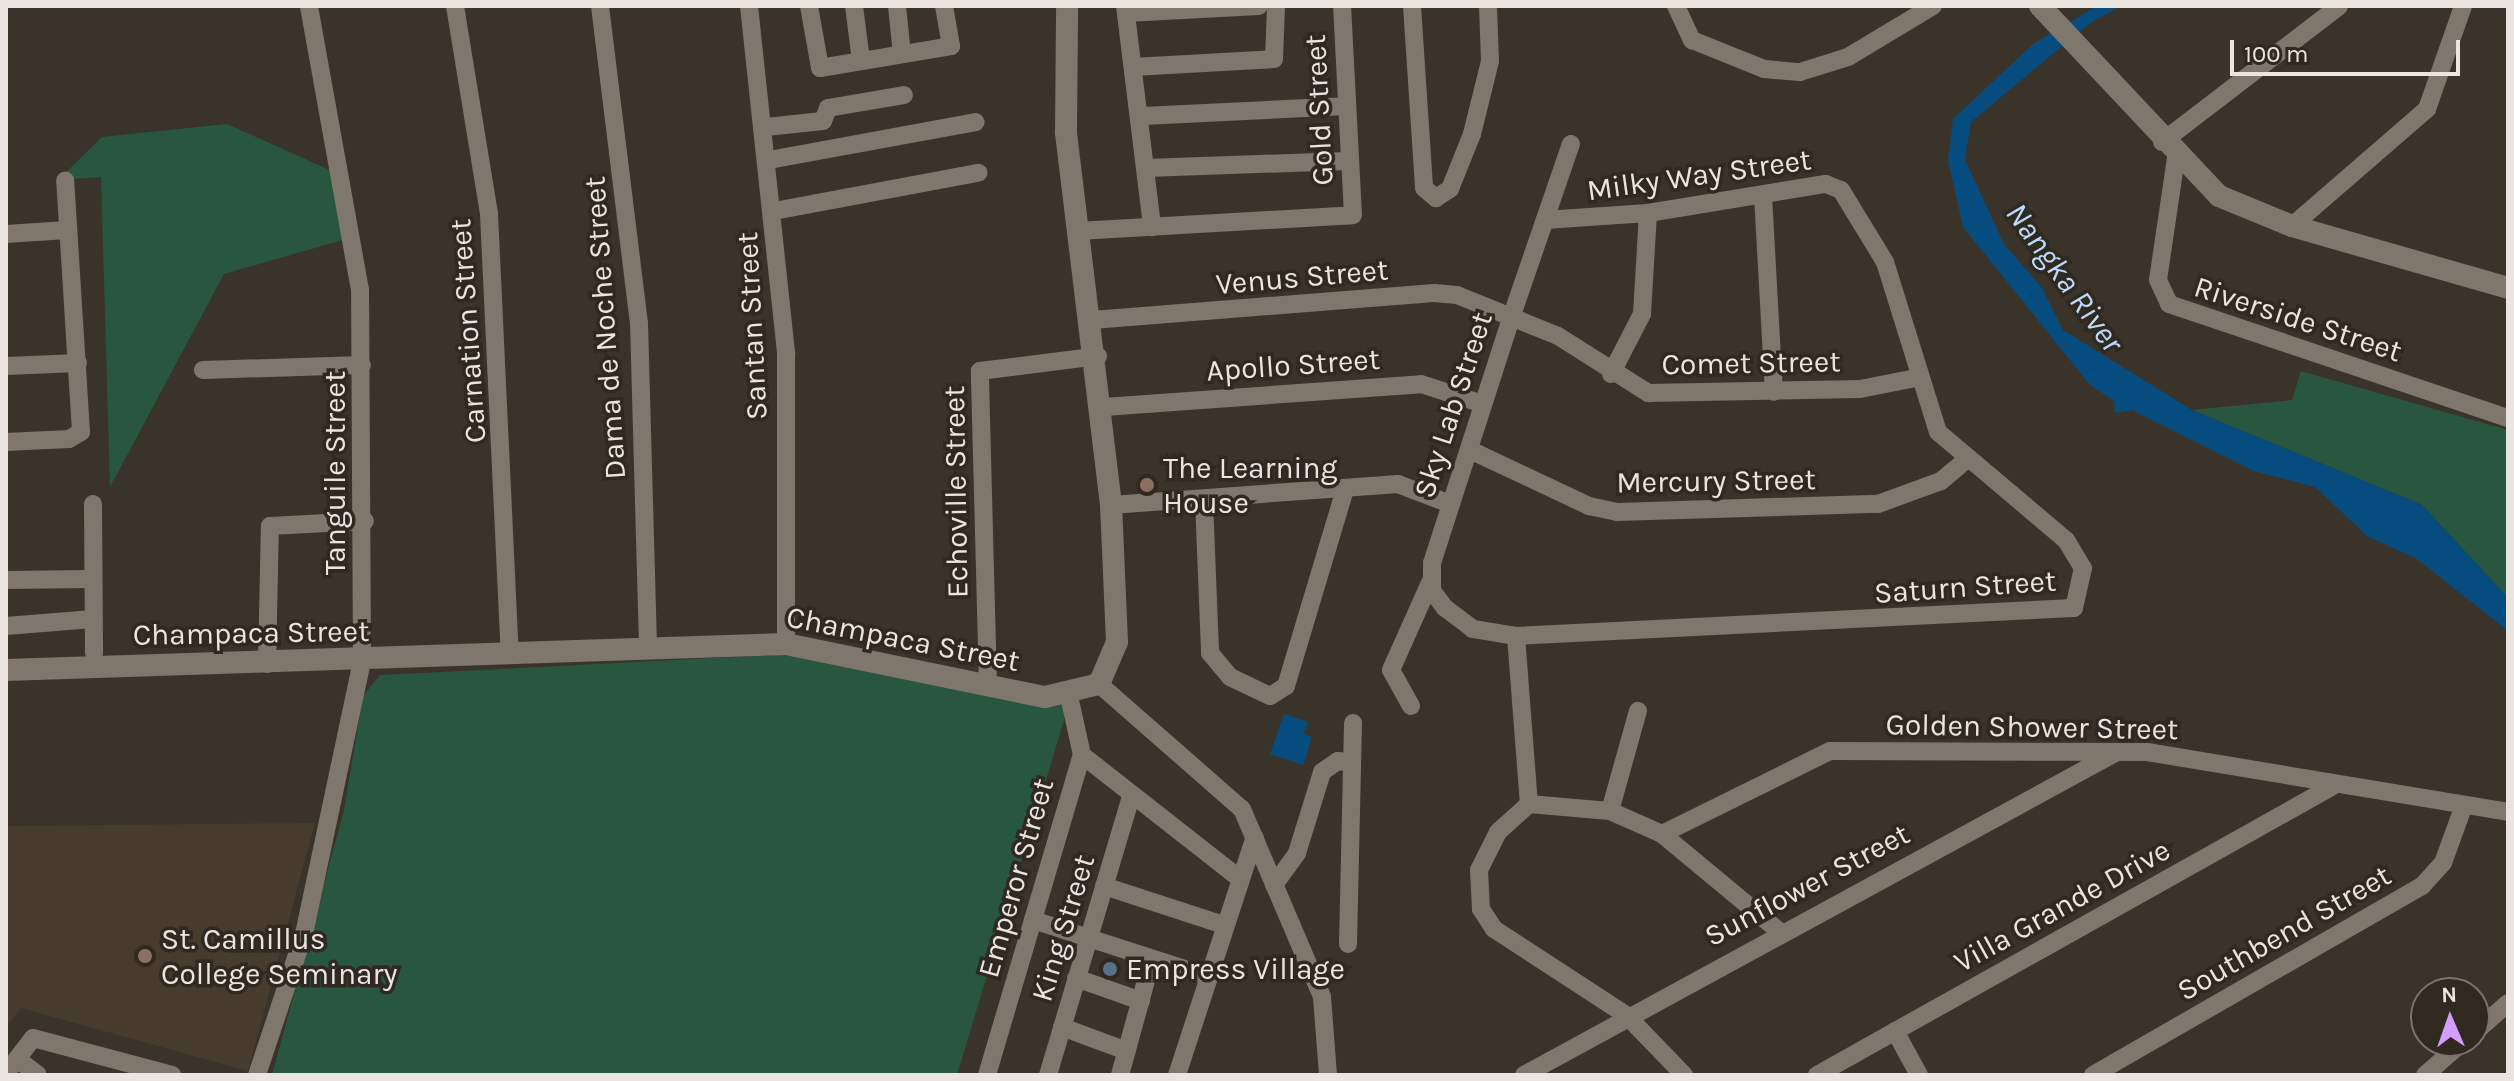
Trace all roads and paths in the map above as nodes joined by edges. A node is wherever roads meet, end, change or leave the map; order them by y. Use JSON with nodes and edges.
{"nodes":[{"id":1,"x":309,"y":6,"type":"edge"},
{"id":2,"x":455,"y":6,"type":"edge"},
{"id":3,"x":600,"y":6,"type":"edge"},
{"id":4,"x":749,"y":6,"type":"edge"},
{"id":5,"x":809,"y":6,"type":"edge"},
{"id":6,"x":854,"y":6,"type":"edge"},
{"id":7,"x":897,"y":6,"type":"edge"},
{"id":8,"x":944,"y":6,"type":"edge"},
{"id":9,"x":1067,"y":6,"type":"edge"},
{"id":10,"x":1259,"y":6,"type":"edge"},
{"id":11,"x":1276,"y":6,"type":"edge"},
{"id":12,"x":1342,"y":6,"type":"edge"},
{"id":13,"x":1412,"y":6,"type":"edge"},
{"id":14,"x":1488,"y":6,"type":"edge"},
{"id":15,"x":1676,"y":6,"type":"edge"},
{"id":16,"x":1933,"y":6,"type":"edge"},
{"id":17,"x":2040,"y":6,"type":"edge"},
{"id":18,"x":2339,"y":6,"type":"edge"},
{"id":19,"x":2463,"y":6,"type":"edge"},
{"id":20,"x":1126,"y":10,"type":"edge"},
{"id":21,"x":902,"y":54,"type":"junction"},
{"id":22,"x":861,"y":61,"type":"junction"},
{"id":23,"x":1133,"y":67,"type":"junction"},
{"id":24,"x":904,"y":95,"type":"dead end"},
{"id":25,"x":1345,"y":106,"type":"junction"},
{"id":26,"x":1143,"y":116,"type":"junction"},
{"id":27,"x":976,"y":122,"type":"dead end"},
{"id":28,"x":766,"y":127,"type":"junction"},
{"id":29,"x":1571,"y":144,"type":"dead end"},
{"id":30,"x":2169,"y":150,"type":"junction"},
{"id":31,"x":769,"y":160,"type":"junction"},
{"id":32,"x":1348,"y":161,"type":"junction"},
{"id":33,"x":1146,"y":168,"type":"junction"},
{"id":34,"x":978,"y":173,"type":"dead end"},
{"id":35,"x":65,"y":181,"type":"dead end"},
{"id":36,"x":1763,"y":196,"type":"junction"},
{"id":37,"x":1854,"y":202,"type":"joint"},
{"id":38,"x":774,"y":211,"type":"junction"},
{"id":39,"x":1648,"y":213,"type":"junction"},
{"id":40,"x":1545,"y":220,"type":"junction"},
{"id":41,"x":2292,"y":226,"type":"junction"},
{"id":42,"x":1152,"y":227,"type":"junction"},
{"id":43,"x":67,"y":230,"type":"junction"},
{"id":44,"x":1078,"y":231,"type":"junction"},
{"id":45,"x":6,"y":234,"type":"edge"},
{"id":46,"x":2508,"y":288,"type":"edge"},
{"id":47,"x":1511,"y":318,"type":"junction"},
{"id":48,"x":1092,"y":320,"type":"junction"},
{"id":49,"x":6,"y":355,"type":"edge"},
{"id":50,"x":1098,"y":356,"type":"junction"},
{"id":51,"x":78,"y":363,"type":"junction"},
{"id":52,"x":362,"y":365,"type":"junction"},
{"id":53,"x":6,"y":366,"type":"edge"},
{"id":54,"x":203,"y":370,"type":"dead end"},
{"id":55,"x":1611,"y":374,"type":"junction"},
{"id":56,"x":1916,"y":378,"type":"junction"},
{"id":57,"x":1774,"y":392,"type":"junction"},
{"id":58,"x":1483,"y":404,"type":"junction"},
{"id":59,"x":1104,"y":407,"type":"junction"},
{"id":60,"x":2508,"y":418,"type":"edge"},
{"id":61,"x":6,"y":442,"type":"edge"},
{"id":62,"x":1470,"y":450,"type":"junction"},
{"id":63,"x":1965,"y":461,"type":"junction"},
{"id":64,"x":1345,"y":489,"type":"junction"},
{"id":65,"x":1204,"y":501,"type":"junction"},
{"id":66,"x":93,"y":504,"type":"dead end"},
{"id":67,"x":1450,"y":504,"type":"junction"},
{"id":68,"x":1111,"y":505,"type":"junction"},
{"id":69,"x":365,"y":521,"type":"junction"},
{"id":70,"x":91,"y":579,"type":"junction"},
{"id":71,"x":6,"y":580,"type":"edge"},
{"id":72,"x":1430,"y":583,"type":"junction"},
{"id":73,"x":93,"y":619,"type":"junction"},
{"id":74,"x":6,"y":626,"type":"edge"},
{"id":75,"x":1516,"y":636,"type":"junction"},
{"id":76,"x":786,"y":644,"type":"junction"},
{"id":77,"x":648,"y":648,"type":"junction"},
{"id":78,"x":94,"y":653,"type":"dead end"},
{"id":79,"x":510,"y":655,"type":"junction"},
{"id":80,"x":362,"y":661,"type":"junction"},
{"id":81,"x":267,"y":664,"type":"junction"},
{"id":82,"x":6,"y":670,"type":"edge"},
{"id":83,"x":1099,"y":684,"type":"junction"},
{"id":84,"x":988,"y":685,"type":"junction"},
{"id":85,"x":1069,"y":696,"type":"junction"},
{"id":86,"x":1411,"y":706,"type":"dead end"},
{"id":87,"x":1638,"y":711,"type":"dead end"},
{"id":88,"x":1353,"y":723,"type":"dead end"},
{"id":89,"x":2119,"y":751,"type":"junction"},
{"id":90,"x":1082,"y":755,"type":"junction"},
{"id":91,"x":1352,"y":763,"type":"junction"},
{"id":92,"x":2333,"y":786,"type":"junction"},
{"id":93,"x":1131,"y":797,"type":"junction"},
{"id":94,"x":1529,"y":804,"type":"junction"},
{"id":95,"x":2464,"y":805,"type":"junction"},
{"id":96,"x":1610,"y":811,"type":"junction"},
{"id":97,"x":2508,"y":812,"type":"edge"},
{"id":98,"x":1662,"y":834,"type":"junction"},
{"id":99,"x":1255,"y":837,"type":"junction"},
{"id":100,"x":1239,"y":878,"type":"junction"},
{"id":101,"x":1274,"y":885,"type":"junction"},
{"id":102,"x":1104,"y":886,"type":"junction"},
{"id":103,"x":1033,"y":920,"type":"junction"},
{"id":104,"x":1224,"y":925,"type":"junction"},
{"id":105,"x":1779,"y":931,"type":"junction"},
{"id":106,"x":1089,"y":938,"type":"junction"},
{"id":107,"x":1348,"y":944,"type":"dead end"},
{"id":108,"x":1152,"y":959,"type":"junction"},
{"id":109,"x":1209,"y":977,"type":"junction"},
{"id":110,"x":1076,"y":978,"type":"junction"},
{"id":111,"x":1141,"y":1001,"type":"junction"},
{"id":112,"x":2508,"y":1003,"type":"edge"},
{"id":113,"x":1626,"y":1015,"type":"junction"},
{"id":114,"x":2490,"y":1019,"type":"edge"},
{"id":115,"x":1062,"y":1027,"type":"junction"},
{"id":116,"x":1895,"y":1031,"type":"junction"},
{"id":117,"x":1127,"y":1051,"type":"junction"},
{"id":118,"x":2446,"y":1057,"type":"edge"},
{"id":119,"x":11,"y":1066,"type":"edge"},
{"id":120,"x":2120,"y":1068,"type":"edge"},
{"id":121,"x":38,"y":1075,"type":"edge"},
{"id":122,"x":172,"y":1075,"type":"edge"},
{"id":123,"x":257,"y":1075,"type":"edge"},
{"id":124,"x":987,"y":1075,"type":"edge"},
{"id":125,"x":1048,"y":1075,"type":"edge"},
{"id":126,"x":1120,"y":1075,"type":"edge"},
{"id":127,"x":1177,"y":1075,"type":"edge"},
{"id":128,"x":1328,"y":1075,"type":"edge"},
{"id":129,"x":1524,"y":1075,"type":"edge"},
{"id":130,"x":1684,"y":1075,"type":"edge"},
{"id":131,"x":1817,"y":1075,"type":"edge"},
{"id":132,"x":1919,"y":1075,"type":"edge"},
{"id":133,"x":2093,"y":1075,"type":"edge"},
{"id":134,"x":2425,"y":1075,"type":"edge"}],
"edges":[{"from":1,"to":52,"type":"street","name":"Tanguile Street"},
{"from":2,"to":79,"type":"street","name":"Carnation Street"},
{"from":3,"to":77,"type":"street","name":"Dama de Noche Street"},
{"from":4,"to":28,"type":"street","name":"Santan Street"},
{"from":5,"to":22,"type":"street"},
{"from":6,"to":22,"type":"street"},
{"from":7,"to":21,"type":"street"},
{"from":8,"to":21,"type":"street"},
{"from":9,"to":44,"type":"street"},
{"from":10,"to":20,"type":"street"},
{"from":11,"to":23,"type":"street"},
{"from":12,"to":25,"type":"street","name":"Gold Street"},
{"from":13,"to":14,"type":"street"},
{"from":15,"to":16,"type":"street"},
{"from":17,"to":30,"type":"street"},
{"from":18,"to":30,"type":"street"},
{"from":19,"to":41,"type":"street"},
{"from":20,"to":23,"type":"street"},
{"from":21,"to":22,"type":"street"},
{"from":23,"to":26,"type":"street"},
{"from":24,"to":28,"type":"street"},
{"from":25,"to":26,"type":"street"},
{"from":25,"to":32,"type":"street","name":"Gold Street"},
{"from":26,"to":33,"type":"street"},
{"from":27,"to":31,"type":"street"},
{"from":28,"to":31,"type":"street","name":"Santan Street"},
{"from":29,"to":40,"type":"street","name":"Sky Lab Street"},
{"from":30,"to":41,"type":"street"},
{"from":30,"to":60,"type":"street","name":"Riverside Street"},
{"from":31,"to":38,"type":"street","name":"Santan Street"},
{"from":32,"to":33,"type":"street"},
{"from":32,"to":42,"type":"street","name":"Gold Street"},
{"from":33,"to":42,"type":"street"},
{"from":34,"to":38,"type":"street"},
{"from":35,"to":43,"type":"street"},
{"from":36,"to":37,"type":"street","name":"Milky Way Street"},
{"from":36,"to":39,"type":"street","name":"Milky Way Street"},
{"from":36,"to":57,"type":"street"},
{"from":37,"to":56,"type":"street","name":"Saturn Street"},
{"from":38,"to":76,"type":"street","name":"Santan Street"},
{"from":39,"to":40,"type":"street","name":"Milky Way Street"},
{"from":39,"to":55,"type":"street"},
{"from":40,"to":47,"type":"street","name":"Sky Lab Street"},
{"from":41,"to":46,"type":"street"},
{"from":42,"to":44,"type":"street"},
{"from":43,"to":45,"type":"street"},
{"from":43,"to":51,"type":"street"},
{"from":44,"to":48,"type":"street"},
{"from":47,"to":48,"type":"street","name":"Venus Street"},
{"from":47,"to":55,"type":"street","name":"Comet Street"},
{"from":47,"to":58,"type":"street","name":"Sky Lab Street"},
{"from":48,"to":50,"type":"street"},
{"from":49,"to":53,"type":"street"},
{"from":50,"to":59,"type":"street"},
{"from":50,"to":84,"type":"street","name":"Echoville Street"},
{"from":51,"to":53,"type":"street"},
{"from":51,"to":61,"type":"street"},
{"from":52,"to":54,"type":"street"},
{"from":52,"to":69,"type":"street","name":"Tanguile Street"},
{"from":55,"to":57,"type":"street","name":"Comet Street"},
{"from":56,"to":57,"type":"street","name":"Comet Street"},
{"from":56,"to":63,"type":"street","name":"Saturn Street"},
{"from":58,"to":59,"type":"street","name":"Apollo Street"},
{"from":58,"to":62,"type":"street","name":"Sky Lab Street"},
{"from":59,"to":68,"type":"street"},
{"from":62,"to":63,"type":"street","name":"Mercury Street"},
{"from":62,"to":67,"type":"street","name":"Sky Lab Street"},
{"from":63,"to":75,"type":"street","name":"Saturn Street"},
{"from":64,"to":65,"type":"street"},
{"from":64,"to":65,"type":"street"},
{"from":64,"to":67,"type":"street"},
{"from":65,"to":68,"type":"street"},
{"from":66,"to":70,"type":"street"},
{"from":67,"to":72,"type":"street","name":"Sky Lab Street"},
{"from":68,"to":83,"type":"street"},
{"from":69,"to":80,"type":"street","name":"Tanguile Street"},
{"from":69,"to":81,"type":"street"},
{"from":70,"to":71,"type":"street"},
{"from":70,"to":73,"type":"street"},
{"from":72,"to":75,"type":"street"},
{"from":72,"to":86,"type":"street","name":"Sky Lab Street"},
{"from":73,"to":74,"type":"street"},
{"from":73,"to":78,"type":"street"},
{"from":75,"to":94,"type":"street"},
{"from":76,"to":77,"type":"street","name":"Champaca Street"},
{"from":76,"to":84,"type":"street","name":"Champaca Street"},
{"from":77,"to":79,"type":"street","name":"Champaca Street"},
{"from":79,"to":80,"type":"street","name":"Champaca Street"},
{"from":80,"to":81,"type":"street","name":"Champaca Street"},
{"from":80,"to":123,"type":"street","name":"Tanguile Street"},
{"from":81,"to":82,"type":"street","name":"Champaca Street"},
{"from":83,"to":85,"type":"street","name":"Champaca Street"},
{"from":83,"to":99,"type":"street"},
{"from":84,"to":85,"type":"street","name":"Champaca Street"},
{"from":85,"to":90,"type":"street","name":"Emperor Street"},
{"from":87,"to":96,"type":"street"},
{"from":88,"to":91,"type":"street"},
{"from":89,"to":92,"type":"street","name":"Golden Shower Street"},
{"from":89,"to":98,"type":"street","name":"Golden Shower Street"},
{"from":89,"to":105,"type":"street","name":"Sunflower Street"},
{"from":90,"to":93,"type":"street"},
{"from":90,"to":103,"type":"street","name":"Emperor Street"},
{"from":91,"to":101,"type":"street"},
{"from":91,"to":107,"type":"street"},
{"from":92,"to":95,"type":"street","name":"Golden Shower Street"},
{"from":92,"to":116,"type":"street","name":"Villa Grande Drive"},
{"from":93,"to":100,"type":"street"},
{"from":93,"to":102,"type":"street","name":"King Street"},
{"from":94,"to":96,"type":"street"},
{"from":94,"to":113,"type":"street"},
{"from":95,"to":97,"type":"street","name":"Golden Shower Street"},
{"from":95,"to":120,"type":"street","name":"Southbend Street"},
{"from":96,"to":98,"type":"street"},
{"from":98,"to":105,"type":"street"},
{"from":99,"to":100,"type":"street"},
{"from":99,"to":101,"type":"street"},
{"from":100,"to":104,"type":"street"},
{"from":101,"to":128,"type":"street"},
{"from":102,"to":104,"type":"street"},
{"from":102,"to":106,"type":"street","name":"King Street"},
{"from":103,"to":106,"type":"street"},
{"from":103,"to":124,"type":"street","name":"Emperor Street"},
{"from":104,"to":109,"type":"street"},
{"from":105,"to":113,"type":"street","name":"Sunflower Street"},
{"from":106,"to":108,"type":"street"},
{"from":106,"to":110,"type":"street","name":"King Street"},
{"from":108,"to":109,"type":"street"},
{"from":108,"to":111,"type":"street"},
{"from":109,"to":127,"type":"street"},
{"from":110,"to":111,"type":"street"},
{"from":110,"to":115,"type":"street","name":"King Street"},
{"from":111,"to":117,"type":"street"},
{"from":112,"to":114,"type":"street"},
{"from":113,"to":129,"type":"street","name":"Sunflower Street"},
{"from":113,"to":130,"type":"street"},
{"from":115,"to":117,"type":"street"},
{"from":115,"to":125,"type":"street","name":"King Street"},
{"from":116,"to":131,"type":"street","name":"Villa Grande Drive"},
{"from":116,"to":132,"type":"street"},
{"from":117,"to":126,"type":"street"},
{"from":118,"to":134,"type":"street"},
{"from":119,"to":121,"type":"street"},
{"from":119,"to":122,"type":"street"},
{"from":120,"to":133,"type":"street","name":"Southbend Street"}]}
